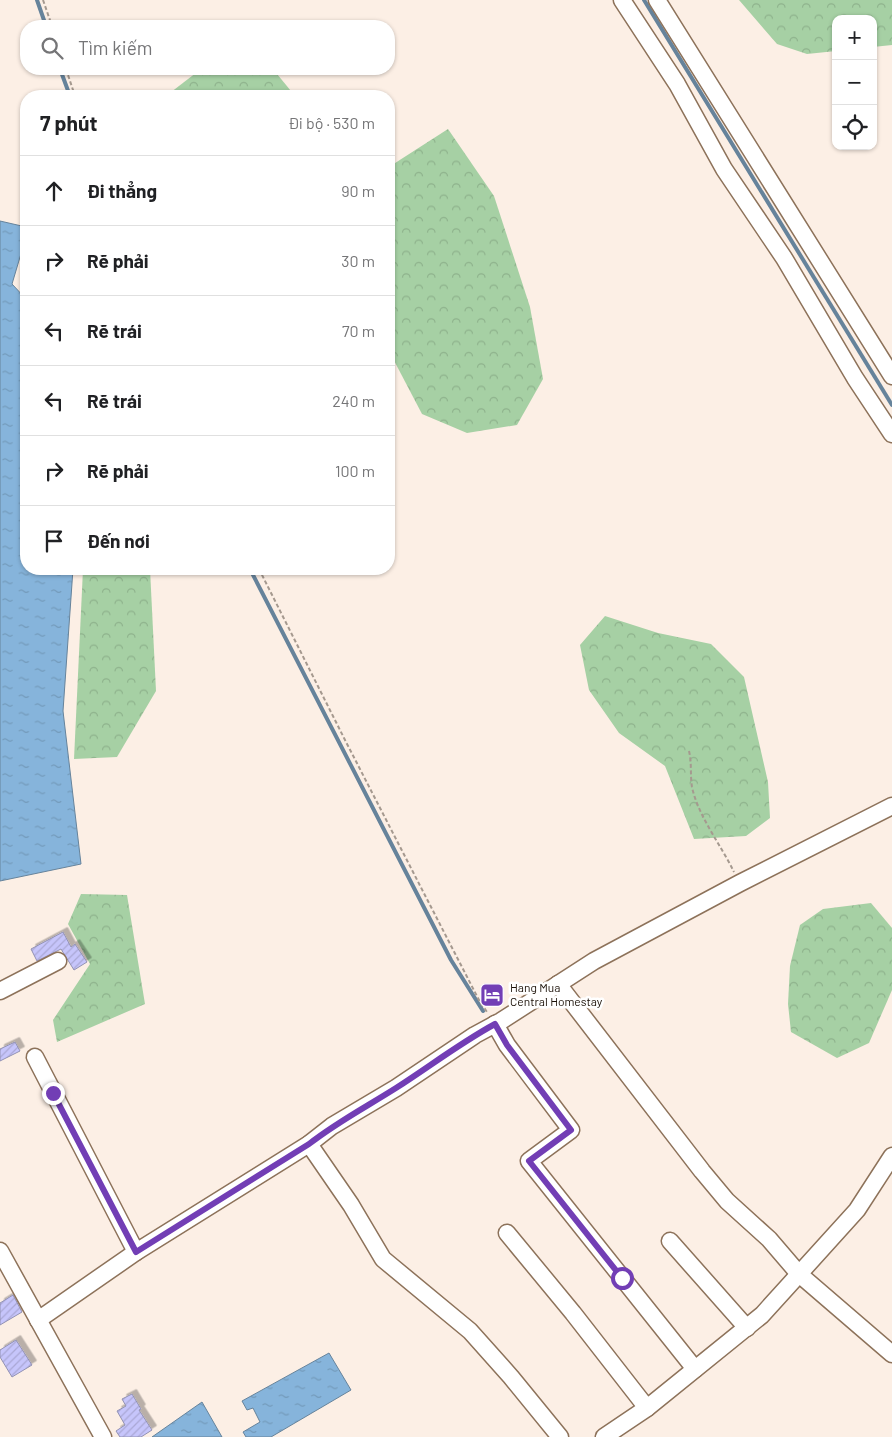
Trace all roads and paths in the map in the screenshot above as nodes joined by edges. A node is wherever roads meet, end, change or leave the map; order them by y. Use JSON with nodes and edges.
{"nodes":[{"id":1,"x":43,"y":0,"type":"edge"},
{"id":2,"x":622,"y":0,"type":"edge"},
{"id":3,"x":657,"y":0,"type":"edge"},
{"id":4,"x":50,"y":20,"type":"edge"},
{"id":5,"x":68,"y":75,"type":"edge"},
{"id":6,"x":73,"y":90,"type":"edge"},
{"id":7,"x":892,"y":376,"type":"edge"},
{"id":8,"x":892,"y":434,"type":"edge"},
{"id":9,"x":262,"y":575,"type":"edge"},
{"id":10,"x":689,"y":751,"type":"dead end"},
{"id":11,"x":892,"y":806,"type":"edge"},
{"id":12,"x":740,"y":883,"type":"junction"},
{"id":13,"x":58,"y":961,"type":"dead end"},
{"id":14,"x":558,"y":984,"type":"junction"},
{"id":15,"x":0,"y":990,"type":"edge"},
{"id":16,"x":495,"y":1024,"type":"junction"},
{"id":17,"x":35,"y":1058,"type":"dead end"},
{"id":18,"x":309,"y":1144,"type":"junction"},
{"id":19,"x":892,"y":1156,"type":"edge"},
{"id":20,"x":507,"y":1233,"type":"dead end"},
{"id":21,"x":670,"y":1241,"type":"dead end"},
{"id":22,"x":0,"y":1251,"type":"edge"},
{"id":23,"x":136,"y":1252,"type":"junction"},
{"id":24,"x":799,"y":1274,"type":"junction"},
{"id":25,"x":38,"y":1320,"type":"junction"},
{"id":26,"x":747,"y":1328,"type":"junction"},
{"id":27,"x":892,"y":1354,"type":"edge"},
{"id":28,"x":695,"y":1368,"type":"junction"},
{"id":29,"x":647,"y":1408,"type":"junction"},
{"id":30,"x":103,"y":1437,"type":"edge"},
{"id":31,"x":560,"y":1437,"type":"edge"},
{"id":32,"x":604,"y":1437,"type":"edge"}],
"edges":[{"from":1,"to":4,"type":"path"},
{"from":2,"to":8,"type":"street"},
{"from":3,"to":7,"type":"street"},
{"from":5,"to":6,"type":"path"},
{"from":9,"to":16,"type":"path"},
{"from":10,"to":12,"type":"path"},
{"from":11,"to":12,"type":"street"},
{"from":12,"to":14,"type":"street"},
{"from":13,"to":15,"type":"street"},
{"from":14,"to":16,"type":"street"},
{"from":14,"to":24,"type":"street"},
{"from":16,"to":18,"type":"street"},
{"from":16,"to":28,"type":"street"},
{"from":17,"to":23,"type":"street"},
{"from":18,"to":23,"type":"street"},
{"from":18,"to":31,"type":"street"},
{"from":19,"to":24,"type":"street"},
{"from":20,"to":29,"type":"street"},
{"from":21,"to":26,"type":"street"},
{"from":22,"to":25,"type":"street"},
{"from":23,"to":25,"type":"street"},
{"from":24,"to":26,"type":"street"},
{"from":24,"to":27,"type":"street"},
{"from":25,"to":30,"type":"street"},
{"from":26,"to":28,"type":"street"},
{"from":28,"to":29,"type":"street"},
{"from":29,"to":32,"type":"street"}]}
